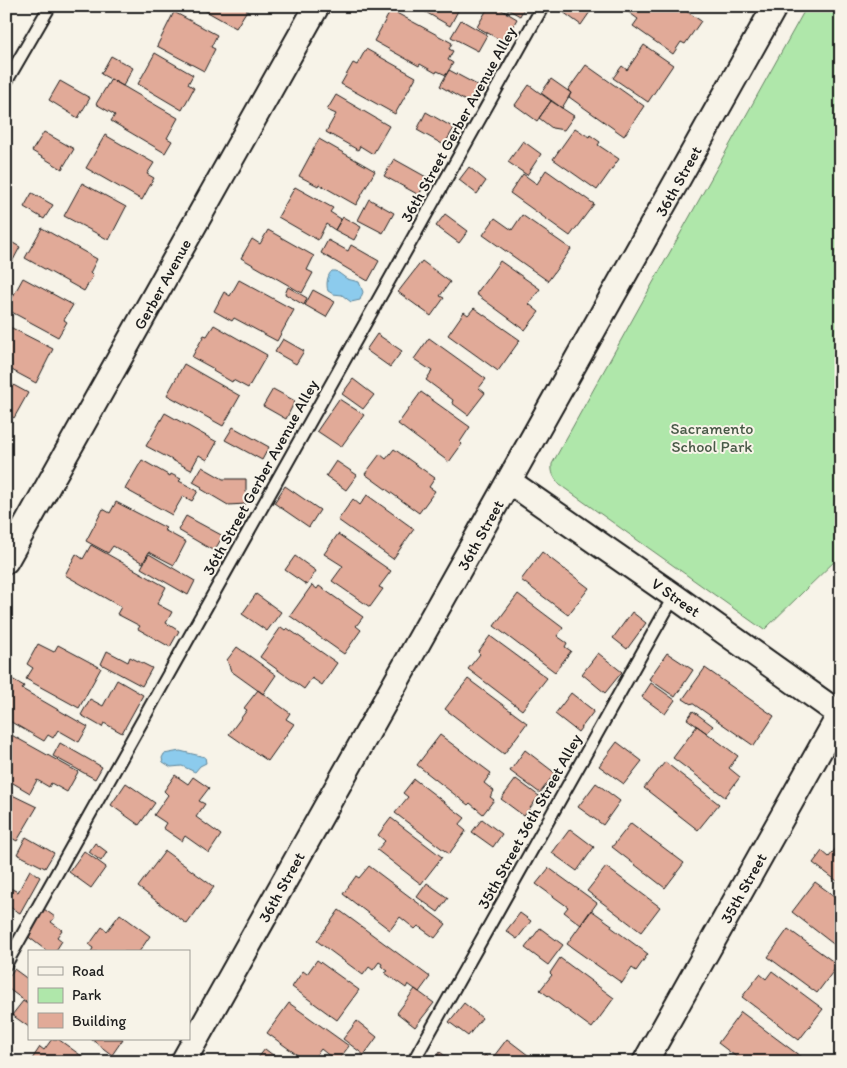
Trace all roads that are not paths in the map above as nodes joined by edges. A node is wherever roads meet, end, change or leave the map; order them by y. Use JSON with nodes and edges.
{"nodes":[{"id":1,"x":50,"y":6,"type":"edge"},
{"id":2,"x":317,"y":6,"type":"edge"},
{"id":3,"x":543,"y":6,"type":"edge"},
{"id":4,"x":775,"y":6,"type":"edge"},
{"id":5,"x":11,"y":63,"type":"edge"},
{"id":6,"x":6,"y":82,"type":"edge"},
{"id":7,"x":510,"y":482,"type":"junction"},
{"id":8,"x":6,"y":561,"type":"edge"},
{"id":9,"x":674,"y":596,"type":"junction"},
{"id":10,"x":840,"y":714,"type":"edge"},
{"id":11,"x":6,"y":964,"type":"edge"},
{"id":12,"x":183,"y":1062,"type":"edge"},
{"id":13,"x":413,"y":1062,"type":"edge"},
{"id":14,"x":646,"y":1062,"type":"edge"}],
"edges":[{"from":1,"to":5,"type":"lane"},
{"from":2,"to":8,"type":"street","name":"Gerber Avenue"},
{"from":3,"to":11,"type":"lane","name":"36th Street Gerber Avenue Alley"},
{"from":4,"to":7,"type":"street","name":"36th Street"},
{"from":5,"to":6,"type":"lane"},
{"from":7,"to":9,"type":"street","name":"V Street"},
{"from":7,"to":12,"type":"street","name":"36th Street"},
{"from":9,"to":10,"type":"street","name":"V Street"},
{"from":9,"to":13,"type":"lane","name":"35th Street 36th Street Alley"},
{"from":10,"to":14,"type":"street","name":"35th Street"}]}
